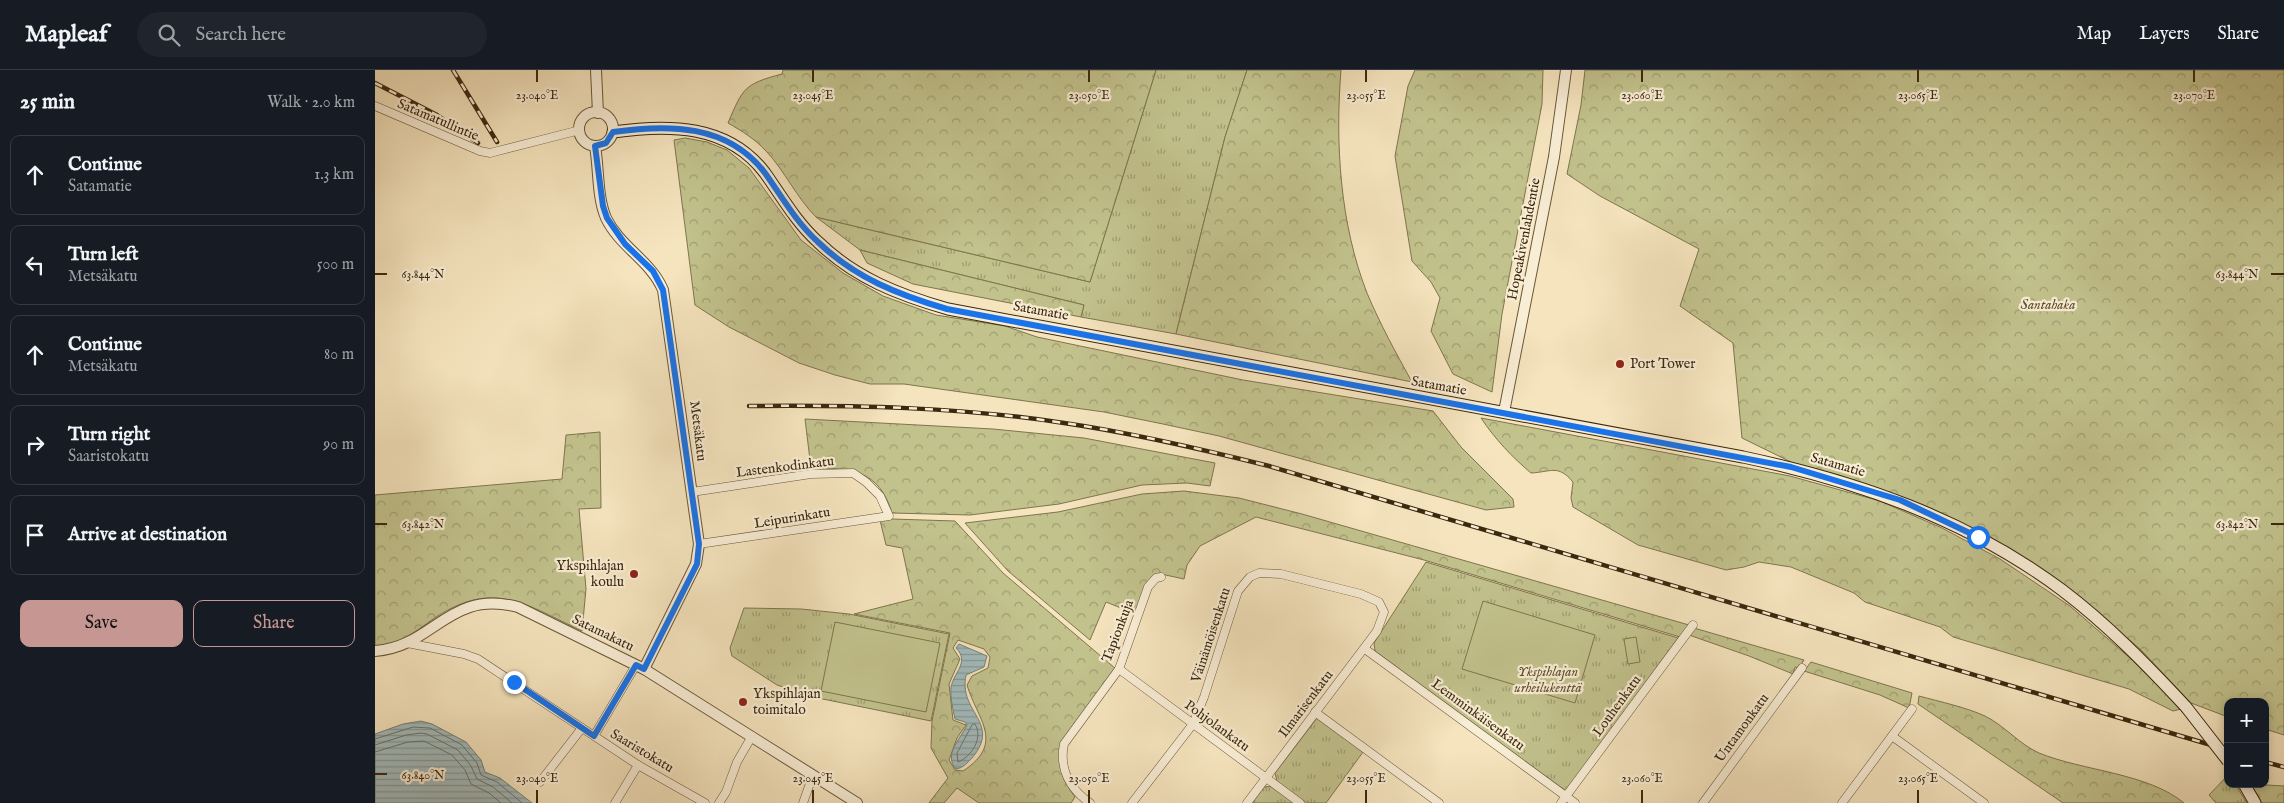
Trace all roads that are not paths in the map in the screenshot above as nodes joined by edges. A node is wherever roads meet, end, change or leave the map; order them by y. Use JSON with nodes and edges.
{"nodes":[{"id":1,"x":597,"y":70,"type":"edge"},
{"id":2,"x":1566,"y":70,"type":"edge"},
{"id":3,"x":375,"y":106,"type":"edge"},
{"id":4,"x":597,"y":112,"type":"junction"},
{"id":5,"x":580,"y":130,"type":"junction"},
{"id":6,"x":613,"y":132,"type":"junction"},
{"id":7,"x":595,"y":146,"type":"junction"},
{"id":8,"x":1504,"y":412,"type":"junction"},
{"id":9,"x":692,"y":492,"type":"junction"},
{"id":10,"x":889,"y":516,"type":"joint"},
{"id":11,"x":699,"y":544,"type":"junction"},
{"id":12,"x":1161,"y":577,"type":"dead end"},
{"id":13,"x":1384,"y":618,"type":"joint"},
{"id":14,"x":1693,"y":625,"type":"dead end"},
{"id":15,"x":407,"y":643,"type":"junction"},
{"id":16,"x":1365,"y":648,"type":"junction"},
{"id":17,"x":375,"y":651,"type":"edge"},
{"id":18,"x":640,"y":667,"type":"junction"},
{"id":19,"x":1119,"y":668,"type":"junction"},
{"id":20,"x":1802,"y":668,"type":"dead end"},
{"id":21,"x":1912,"y":709,"type":"dead end"},
{"id":22,"x":1315,"y":712,"type":"junction"},
{"id":23,"x":1193,"y":724,"type":"junction"},
{"id":24,"x":582,"y":728,"type":"junction"},
{"id":25,"x":594,"y":736,"type":"junction"},
{"id":26,"x":752,"y":736,"type":"junction"},
{"id":27,"x":1891,"y":736,"type":"junction"},
{"id":28,"x":2224,"y":756,"type":"edge"},
{"id":29,"x":638,"y":765,"type":"junction"},
{"id":30,"x":813,"y":775,"type":"junction"},
{"id":31,"x":1266,"y":778,"type":"junction"},
{"id":32,"x":540,"y":782,"type":"dead end"},
{"id":33,"x":2247,"y":788,"type":"edge"},
{"id":34,"x":1567,"y":796,"type":"junction"},
{"id":35,"x":615,"y":803,"type":"edge"},
{"id":36,"x":705,"y":803,"type":"edge"},
{"id":37,"x":719,"y":803,"type":"edge"},
{"id":38,"x":803,"y":803,"type":"edge"},
{"id":39,"x":857,"y":803,"type":"edge"},
{"id":40,"x":1090,"y":803,"type":"edge"},
{"id":41,"x":1132,"y":803,"type":"edge"},
{"id":42,"x":1247,"y":803,"type":"edge"},
{"id":43,"x":1300,"y":803,"type":"edge"},
{"id":44,"x":1439,"y":803,"type":"edge"},
{"id":45,"x":1561,"y":803,"type":"edge"},
{"id":46,"x":1575,"y":803,"type":"edge"},
{"id":47,"x":1703,"y":803,"type":"edge"},
{"id":48,"x":1842,"y":803,"type":"edge"},
{"id":49,"x":1984,"y":803,"type":"edge"},
{"id":50,"x":2255,"y":803,"type":"edge"}],
"edges":[{"from":1,"to":4,"type":"street"},
{"from":2,"to":8,"type":"street","name":"Hopeakivenlahdentie"},
{"from":3,"to":5,"type":"street","name":"Satamatullintie"},
{"from":4,"to":5,"type":"street"},
{"from":4,"to":6,"type":"street"},
{"from":5,"to":7,"type":"street"},
{"from":6,"to":7,"type":"street"},
{"from":6,"to":8,"type":"main road","name":"Satamatie"},
{"from":7,"to":9,"type":"street","name":"Metsäkatu"},
{"from":8,"to":28,"type":"main road","name":"Satamatie","bridge":true},
{"from":9,"to":10,"type":"street","name":"Lastenkodinkatu"},
{"from":9,"to":11,"type":"street","name":"Metsäkatu"},
{"from":10,"to":11,"type":"street","name":"Leipurinkatu"},
{"from":11,"to":18,"type":"street","name":"Metsäkatu"},
{"from":12,"to":19,"type":"street","name":"Tapionkuja"},
{"from":13,"to":16,"type":"street","name":"Ilmarisenkatu"},
{"from":13,"to":23,"type":"street","name":"Väinämöisenkatu"},
{"from":14,"to":34,"type":"street","name":"Louhenkatu"},
{"from":15,"to":17,"type":"street","name":"Satamakatu"},
{"from":15,"to":18,"type":"street","name":"Satamakatu"},
{"from":15,"to":24,"type":"street","name":"Saaristokatu"},
{"from":16,"to":22,"type":"street","name":"Ilmarisenkatu"},
{"from":16,"to":34,"type":"street","name":"Lemminkäisenkatu"},
{"from":18,"to":25,"type":"street","name":"Metsäkatu"},
{"from":18,"to":26,"type":"street","name":"Satamakatu"},
{"from":19,"to":23,"type":"street","name":"Pohjolankatu"},
{"from":19,"to":40,"type":"street","name":"Tapionkuja"},
{"from":20,"to":47,"type":"street","name":"Untamonkatu"},
{"from":21,"to":27,"type":"street"},
{"from":22,"to":31,"type":"street","name":"Ilmarisenkatu"},
{"from":22,"to":44,"type":"street"},
{"from":23,"to":31,"type":"street","name":"Pohjolankatu"},
{"from":23,"to":41,"type":"street","name":"Väinämöisenkatu"},
{"from":24,"to":25,"type":"street","name":"Saaristokatu"},
{"from":24,"to":32,"type":"street"},
{"from":25,"to":29,"type":"street","name":"Saaristokatu"},
{"from":26,"to":30,"type":"street","name":"Satamakatu"},
{"from":26,"to":37,"type":"street"},
{"from":27,"to":48,"type":"street"},
{"from":27,"to":49,"type":"street"},
{"from":29,"to":35,"type":"street"},
{"from":29,"to":36,"type":"street","name":"Saaristokatu"},
{"from":30,"to":38,"type":"street"},
{"from":30,"to":39,"type":"street","name":"Satamakatu"},
{"from":31,"to":42,"type":"street","name":"Ilmarisenkatu"},
{"from":31,"to":43,"type":"street","name":"Pohjolankatu"},
{"from":33,"to":50,"type":"main road"},
{"from":34,"to":45,"type":"street","name":"Louhenkatu"},
{"from":34,"to":46,"type":"street","name":"Lemminkäisenkatu"}]}
